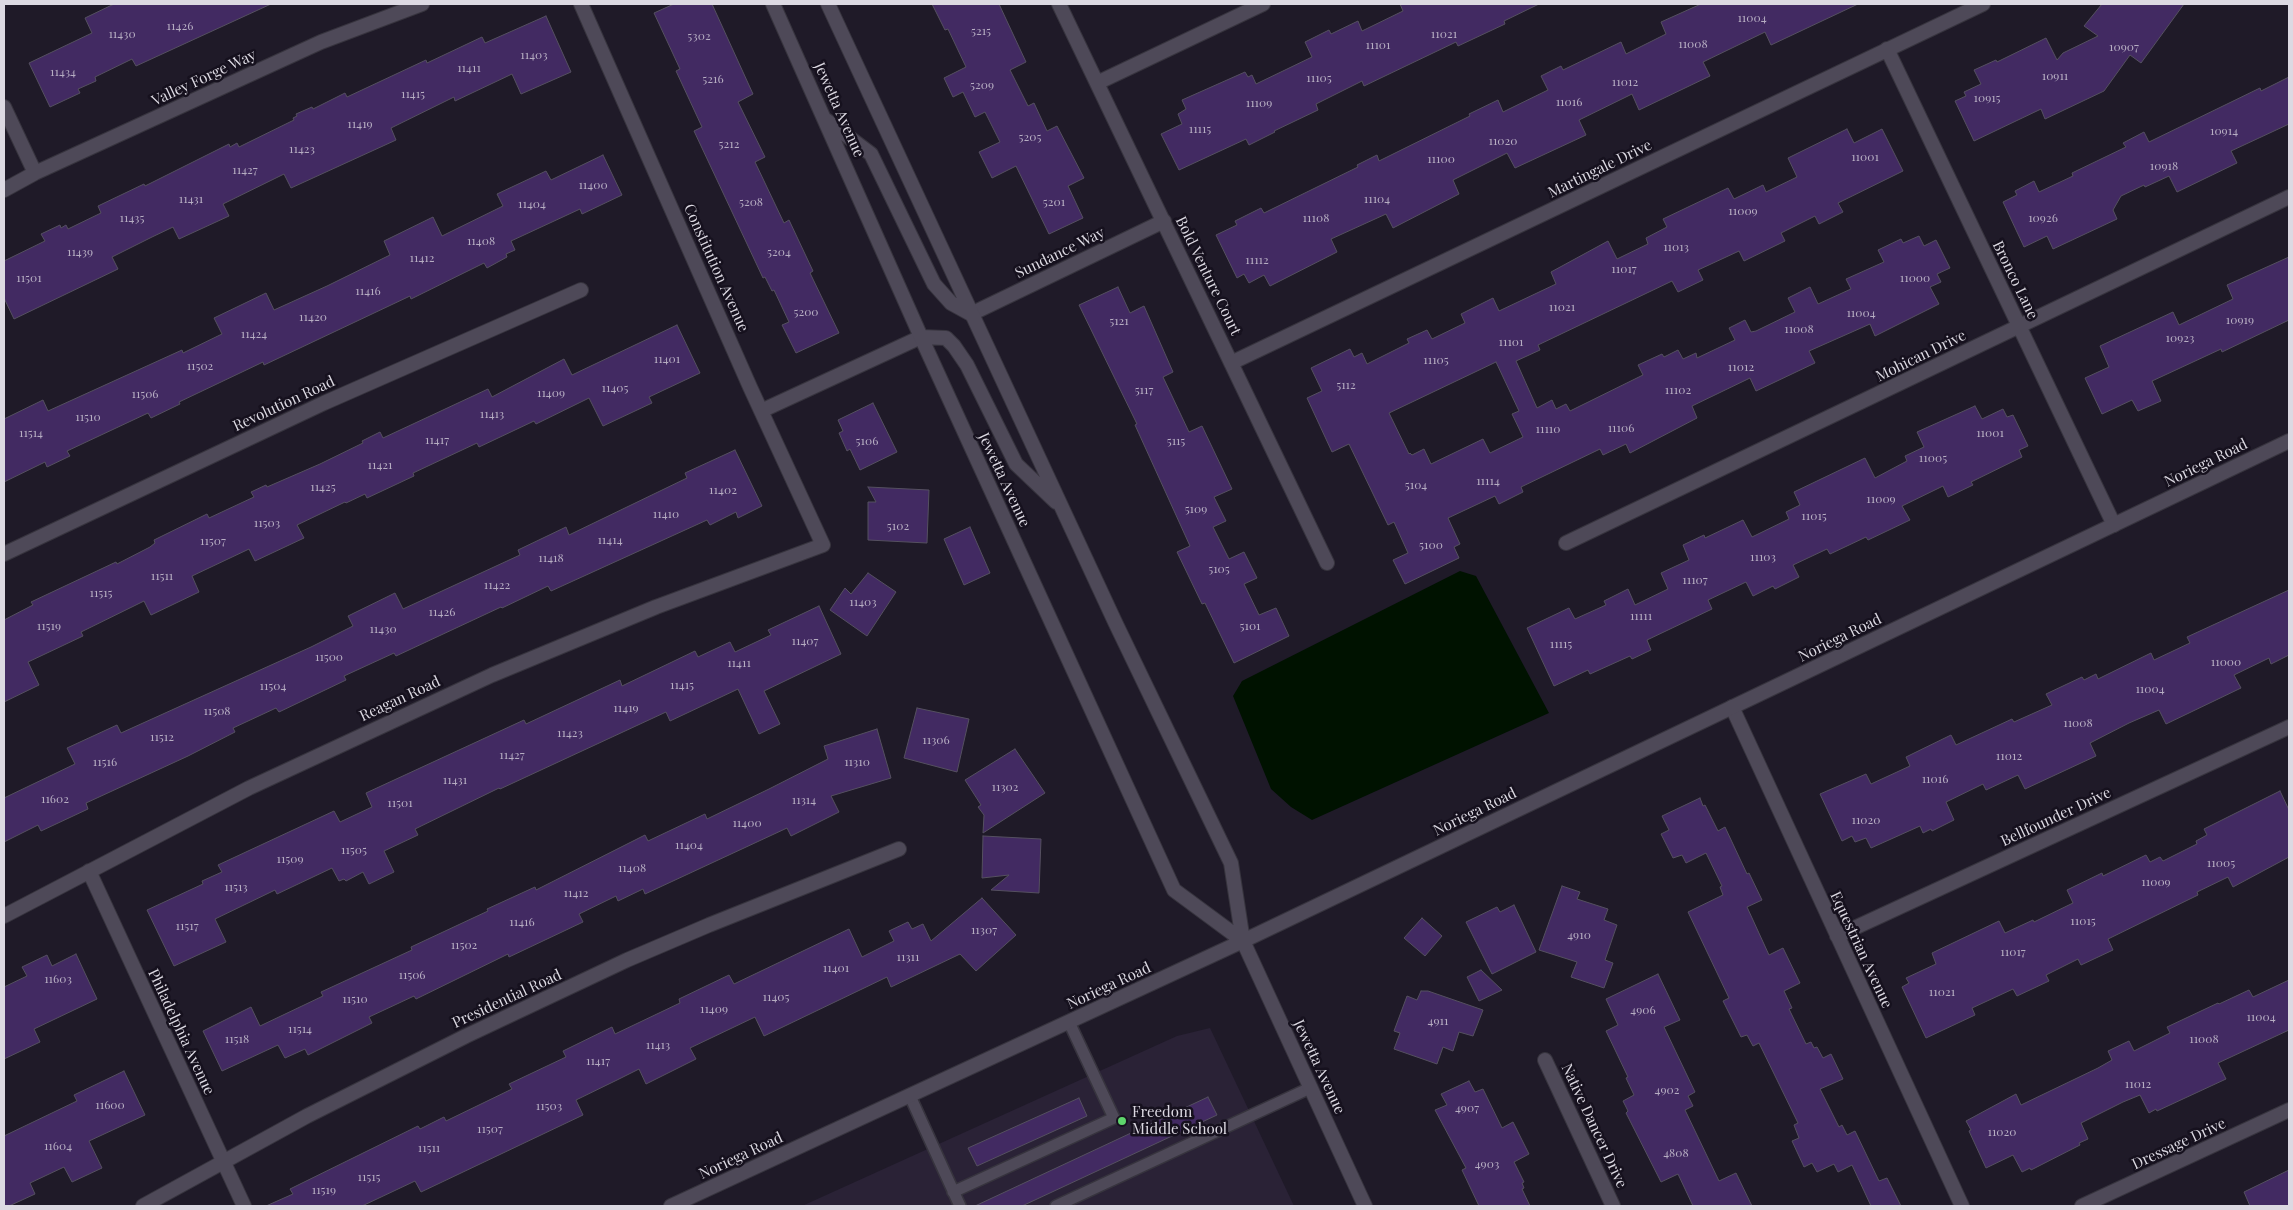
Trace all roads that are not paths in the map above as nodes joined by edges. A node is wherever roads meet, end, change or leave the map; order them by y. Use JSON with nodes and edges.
{"nodes":[{"id":1,"x":422,"y":4,"type":"edge"},
{"id":2,"x":581,"y":4,"type":"edge"},
{"id":3,"x":773,"y":4,"type":"edge"},
{"id":4,"x":828,"y":4,"type":"edge"},
{"id":5,"x":1059,"y":4,"type":"edge"},
{"id":6,"x":1262,"y":4,"type":"edge"},
{"id":7,"x":1983,"y":4,"type":"edge"},
{"id":8,"x":1887,"y":49,"type":"junction"},
{"id":9,"x":1097,"y":83,"type":"junction"},
{"id":10,"x":4,"y":107,"type":"edge"},
{"id":11,"x":826,"y":120,"type":"junction"},
{"id":12,"x":35,"y":173,"type":"junction"},
{"id":13,"x":4,"y":190,"type":"edge"},
{"id":14,"x":2289,"y":197,"type":"edge"},
{"id":15,"x":1164,"y":221,"type":"junction"},
{"id":16,"x":581,"y":290,"type":"dead end"},
{"id":17,"x":972,"y":314,"type":"junction"},
{"id":18,"x":2020,"y":326,"type":"junction"},
{"id":19,"x":921,"y":338,"type":"junction"},
{"id":20,"x":1232,"y":363,"type":"junction"},
{"id":21,"x":761,"y":411,"type":"junction"},
{"id":22,"x":2289,"y":441,"type":"edge"},
{"id":23,"x":1062,"y":507,"type":"junction"},
{"id":24,"x":2114,"y":525,"type":"junction"},
{"id":25,"x":1566,"y":543,"type":"dead end"},
{"id":26,"x":824,"y":544,"type":"joint"},
{"id":27,"x":4,"y":554,"type":"edge"},
{"id":28,"x":1327,"y":563,"type":"dead end"},
{"id":29,"x":1732,"y":707,"type":"junction"},
{"id":30,"x":2289,"y":727,"type":"edge"},
{"id":31,"x":899,"y":849,"type":"dead end"},
{"id":32,"x":89,"y":871,"type":"junction"},
{"id":33,"x":4,"y":916,"type":"edge"},
{"id":34,"x":1837,"y":936,"type":"junction"},
{"id":35,"x":1243,"y":941,"type":"junction"},
{"id":36,"x":1069,"y":1022,"type":"junction"},
{"id":37,"x":1545,"y":1060,"type":"dead end"},
{"id":38,"x":1310,"y":1088,"type":"junction"},
{"id":39,"x":910,"y":1096,"type":"junction"},
{"id":40,"x":2289,"y":1110,"type":"edge"},
{"id":41,"x":223,"y":1162,"type":"junction"},
{"id":42,"x":954,"y":1192,"type":"junction"},
{"id":43,"x":689,"y":1203,"type":"edge"},
{"id":44,"x":143,"y":1206,"type":"edge"},
{"id":45,"x":244,"y":1206,"type":"edge"},
{"id":46,"x":671,"y":1206,"type":"edge"},
{"id":47,"x":960,"y":1206,"type":"edge"},
{"id":48,"x":1056,"y":1206,"type":"edge"},
{"id":49,"x":1365,"y":1206,"type":"edge"},
{"id":50,"x":1613,"y":1206,"type":"edge"},
{"id":51,"x":1962,"y":1206,"type":"edge"},
{"id":52,"x":2082,"y":1206,"type":"edge"}],
"edges":[{"from":1,"to":12,"type":"street","name":"Valley Forge Way"},
{"from":2,"to":21,"type":"street","name":"Constitution Avenue"},
{"from":3,"to":11,"type":"street","name":"Jewetta Avenue"},
{"from":4,"to":17,"type":"street","name":"Jewetta Avenue"},
{"from":5,"to":9,"type":"street","name":"Bold Venture Court"},
{"from":6,"to":9,"type":"street"},
{"from":7,"to":8,"type":"street","name":"Martingale Drive"},
{"from":8,"to":18,"type":"street","name":"Bronco Lane"},
{"from":8,"to":20,"type":"street","name":"Martingale Drive"},
{"from":9,"to":15,"type":"street","name":"Bold Venture Court"},
{"from":10,"to":12,"type":"street"},
{"from":11,"to":17,"type":"street"},
{"from":11,"to":19,"type":"street","name":"Jewetta Avenue"},
{"from":12,"to":13,"type":"street","name":"Valley Forge Way"},
{"from":14,"to":18,"type":"street","name":"Mohican Drive"},
{"from":15,"to":17,"type":"street","name":"Sundance Way"},
{"from":15,"to":20,"type":"street","name":"Bold Venture Court"},
{"from":16,"to":27,"type":"street","name":"Revolution Road"},
{"from":17,"to":23,"type":"street","name":"Jewetta Avenue"},
{"from":18,"to":24,"type":"street","name":"Bronco Lane"},
{"from":18,"to":25,"type":"street","name":"Mohican Drive"},
{"from":19,"to":21,"type":"street"},
{"from":19,"to":23,"type":"street"},
{"from":19,"to":35,"type":"street","name":"Jewetta Avenue"},
{"from":20,"to":28,"type":"street","name":"Bold Venture Court"},
{"from":21,"to":26,"type":"street","name":"Constitution Avenue"},
{"from":22,"to":24,"type":"street","name":"Noriega Road"},
{"from":23,"to":35,"type":"street","name":"Jewetta Avenue"},
{"from":24,"to":29,"type":"street","name":"Noriega Road"},
{"from":26,"to":32,"type":"street","name":"Reagan Road"},
{"from":29,"to":34,"type":"street","name":"Equestrian Avenue"},
{"from":29,"to":35,"type":"street","name":"Noriega Road"},
{"from":30,"to":34,"type":"street","name":"Bellfounder Drive"},
{"from":31,"to":41,"type":"street","name":"Presidential Road"},
{"from":32,"to":33,"type":"street","name":"Reagan Road"},
{"from":32,"to":41,"type":"street","name":"Philadelphia Avenue"},
{"from":34,"to":51,"type":"street","name":"Equestrian Avenue"},
{"from":35,"to":36,"type":"street","name":"Noriega Road"},
{"from":35,"to":38,"type":"street","name":"Jewetta Avenue"},
{"from":36,"to":39,"type":"street","name":"Noriega Road"},
{"from":36,"to":42,"type":"lane"},
{"from":37,"to":50,"type":"street","name":"Native Dancer Drive"},
{"from":38,"to":48,"type":"lane"},
{"from":38,"to":49,"type":"street","name":"Jewetta Avenue"},
{"from":39,"to":42,"type":"lane"},
{"from":39,"to":43,"type":"street","name":"Noriega Road"},
{"from":40,"to":52,"type":"street","name":"Dressage Drive"},
{"from":41,"to":44,"type":"street","name":"Presidential Road"},
{"from":41,"to":45,"type":"street","name":"Philadelphia Avenue"},
{"from":42,"to":47,"type":"lane"},
{"from":43,"to":46,"type":"street","name":"Noriega Road"}]}
